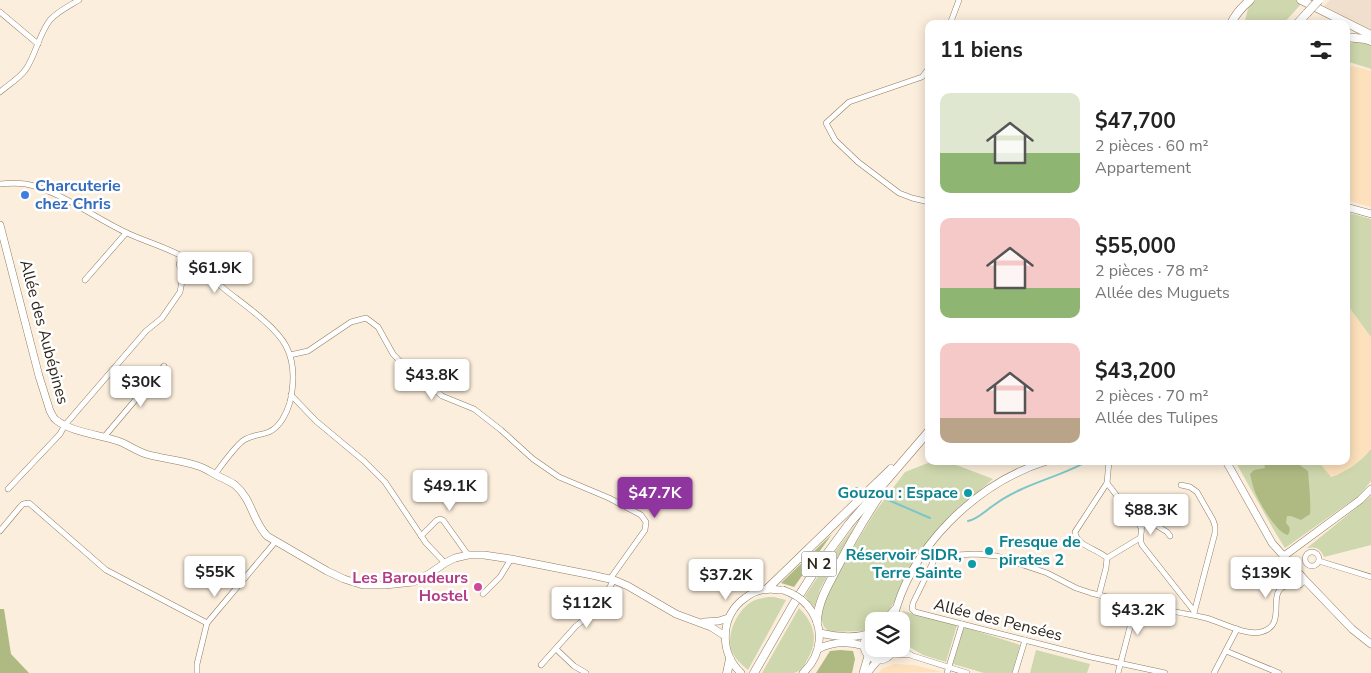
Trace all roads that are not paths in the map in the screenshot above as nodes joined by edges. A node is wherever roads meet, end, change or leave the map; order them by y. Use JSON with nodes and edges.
{"nodes":[{"id":1,"x":79,"y":0,"type":"edge"},
{"id":2,"x":959,"y":0,"type":"edge"},
{"id":3,"x":1250,"y":0,"type":"edge"},
{"id":4,"x":1301,"y":0,"type":"edge"},
{"id":5,"x":1319,"y":0,"type":"edge"},
{"id":6,"x":0,"y":12,"type":"edge"},
{"id":7,"x":952,"y":20,"type":"edge"},
{"id":8,"x":1233,"y":20,"type":"edge"},
{"id":9,"x":1300,"y":20,"type":"edge"},
{"id":10,"x":1341,"y":20,"type":"edge"},
{"id":11,"x":1350,"y":24,"type":"edge"},
{"id":12,"x":1371,"y":35,"type":"edge"},
{"id":13,"x":1350,"y":37,"type":"edge"},
{"id":14,"x":1371,"y":41,"type":"edge"},
{"id":15,"x":38,"y":44,"type":"junction"},
{"id":16,"x":925,"y":73,"type":"edge"},
{"id":17,"x":0,"y":92,"type":"edge"},
{"id":18,"x":0,"y":184,"type":"edge"},
{"id":19,"x":925,"y":201,"type":"edge"},
{"id":20,"x":1350,"y":208,"type":"edge"},
{"id":21,"x":1371,"y":214,"type":"edge"},
{"id":22,"x":0,"y":225,"type":"edge"},
{"id":23,"x":126,"y":233,"type":"junction"},
{"id":24,"x":183,"y":257,"type":"junction"},
{"id":25,"x":85,"y":280,"type":"dead end"},
{"id":26,"x":290,"y":355,"type":"junction"},
{"id":27,"x":164,"y":366,"type":"dead end"},
{"id":28,"x":291,"y":395,"type":"junction"},
{"id":29,"x":65,"y":425,"type":"junction"},
{"id":30,"x":925,"y":436,"type":"edge"},
{"id":31,"x":104,"y":437,"type":"junction"},
{"id":32,"x":923,"y":438,"type":"junction"},
{"id":33,"x":1034,"y":465,"type":"edge"},
{"id":34,"x":1109,"y":465,"type":"edge"},
{"id":35,"x":1228,"y":465,"type":"edge"},
{"id":36,"x":899,"y":467,"type":"junction"},
{"id":37,"x":215,"y":474,"type":"junction"},
{"id":38,"x":1107,"y":483,"type":"junction"},
{"id":39,"x":1181,"y":485,"type":"dead end"},
{"id":40,"x":8,"y":489,"type":"dead end"},
{"id":41,"x":1371,"y":489,"type":"edge"},
{"id":42,"x":1141,"y":527,"type":"junction"},
{"id":43,"x":0,"y":531,"type":"edge"},
{"id":44,"x":421,"y":536,"type":"junction"},
{"id":45,"x":1170,"y":536,"type":"dead end"},
{"id":46,"x":1140,"y":538,"type":"junction"},
{"id":47,"x":276,"y":541,"type":"junction"},
{"id":48,"x":926,"y":550,"type":"junction"},
{"id":49,"x":468,"y":555,"type":"junction"},
{"id":50,"x":936,"y":556,"type":"junction"},
{"id":51,"x":1284,"y":556,"type":"junction"},
{"id":52,"x":1107,"y":558,"type":"junction"},
{"id":53,"x":511,"y":560,"type":"junction"},
{"id":54,"x":1319,"y":561,"type":"dead end"},
{"id":55,"x":446,"y":563,"type":"junction"},
{"id":56,"x":1371,"y":577,"type":"edge"},
{"id":57,"x":612,"y":580,"type":"junction"},
{"id":58,"x":1305,"y":580,"type":"junction"},
{"id":59,"x":767,"y":589,"type":"junction"},
{"id":60,"x":483,"y":594,"type":"dead end"},
{"id":61,"x":1099,"y":595,"type":"junction"},
{"id":62,"x":1136,"y":604,"type":"junction"},
{"id":63,"x":896,"y":608,"type":"junction"},
{"id":64,"x":893,"y":612,"type":"edge"},
{"id":65,"x":895,"y":612,"type":"edge"},
{"id":66,"x":1193,"y":613,"type":"junction"},
{"id":67,"x":728,"y":618,"type":"junction"},
{"id":68,"x":817,"y":621,"type":"junction"},
{"id":69,"x":699,"y":622,"type":"junction"},
{"id":70,"x":207,"y":623,"type":"junction"},
{"id":71,"x":962,"y":624,"type":"junction"},
{"id":72,"x":1237,"y":629,"type":"junction"},
{"id":73,"x":820,"y":633,"type":"junction"},
{"id":74,"x":865,"y":633,"type":"edge"},
{"id":75,"x":724,"y":636,"type":"junction"},
{"id":76,"x":1026,"y":640,"type":"junction"},
{"id":77,"x":865,"y":641,"type":"edge"},
{"id":78,"x":1371,"y":644,"type":"edge"},
{"id":79,"x":864,"y":646,"type":"joint"},
{"id":80,"x":556,"y":649,"type":"junction"},
{"id":81,"x":818,"y":649,"type":"junction"},
{"id":82,"x":1226,"y":651,"type":"junction"},
{"id":83,"x":910,"y":654,"type":"edge"},
{"id":84,"x":910,"y":655,"type":"edge"},
{"id":85,"x":913,"y":656,"type":"junction"},
{"id":86,"x":868,"y":657,"type":"edge"},
{"id":87,"x":870,"y":657,"type":"edge"},
{"id":88,"x":889,"y":657,"type":"edge"},
{"id":89,"x":730,"y":659,"type":"junction"},
{"id":90,"x":878,"y":660,"type":"junction"},
{"id":91,"x":1120,"y":663,"type":"junction"},
{"id":92,"x":541,"y":665,"type":"dead end"},
{"id":93,"x":947,"y":670,"type":"edge"},
{"id":94,"x":739,"y":671,"type":"edge"},
{"id":95,"x":197,"y":673,"type":"edge"},
{"id":96,"x":586,"y":673,"type":"edge"},
{"id":97,"x":726,"y":673,"type":"edge"},
{"id":98,"x":754,"y":673,"type":"edge"},
{"id":99,"x":804,"y":673,"type":"edge"},
{"id":100,"x":863,"y":673,"type":"edge"},
{"id":101,"x":868,"y":673,"type":"edge"},
{"id":102,"x":967,"y":673,"type":"edge"},
{"id":103,"x":1015,"y":673,"type":"edge"},
{"id":104,"x":1118,"y":673,"type":"edge"},
{"id":105,"x":1165,"y":673,"type":"edge"},
{"id":106,"x":1214,"y":673,"type":"edge"},
{"id":107,"x":1279,"y":673,"type":"edge"}],
"edges":[{"from":1,"to":15,"type":"street"},
{"from":2,"to":7,"type":"street"},
{"from":3,"to":8,"type":"main road"},
{"from":4,"to":10,"type":"main road"},
{"from":5,"to":9,"type":"main road","bridge":true},
{"from":6,"to":15,"type":"street"},
{"from":11,"to":12,"type":"main road"},
{"from":13,"to":14,"type":"main road"},
{"from":15,"to":17,"type":"street"},
{"from":16,"to":19,"type":"street"},
{"from":18,"to":23,"type":"street"},
{"from":20,"to":21,"type":"street"},
{"from":22,"to":29,"type":"street","name":"Allée des Aubépines"},
{"from":23,"to":24,"type":"street"},
{"from":23,"to":25,"type":"street"},
{"from":24,"to":26,"type":"street"},
{"from":24,"to":29,"type":"street"},
{"from":26,"to":28,"type":"street"},
{"from":26,"to":57,"type":"street"},
{"from":27,"to":31,"type":"street"},
{"from":28,"to":37,"type":"street"},
{"from":28,"to":44,"type":"street"},
{"from":29,"to":31,"type":"street","name":"Allée des Aubépines"},
{"from":29,"to":40,"type":"street"},
{"from":30,"to":32,"type":"main road","number":"N 2"},
{"from":31,"to":37,"type":"street","name":"Allée des Aubépines"},
{"from":32,"to":36,"type":"main road","number":"N 2"},
{"from":32,"to":59,"type":"main road"},
{"from":33,"to":48,"type":"street"},
{"from":34,"to":38,"type":"street"},
{"from":35,"to":51,"type":"street"},
{"from":36,"to":68,"type":"main road"},
{"from":36,"to":98,"type":"main road","number":"N 2"},
{"from":37,"to":47,"type":"street","name":"Allée des Aubépines"},
{"from":38,"to":42,"type":"street"},
{"from":38,"to":52,"type":"street"},
{"from":39,"to":66,"type":"street"},
{"from":41,"to":51,"type":"street"},
{"from":42,"to":45,"type":"street"},
{"from":42,"to":46,"type":"street"},
{"from":43,"to":70,"type":"street"},
{"from":44,"to":49,"type":"street"},
{"from":44,"to":55,"type":"street"},
{"from":46,"to":52,"type":"street"},
{"from":46,"to":66,"type":"street"},
{"from":47,"to":55,"type":"street","name":"Allée des Aubépines"},
{"from":47,"to":70,"type":"street"},
{"from":48,"to":50,"type":"street"},
{"from":48,"to":63,"type":"street"},
{"from":49,"to":53,"type":"street","name":"Allée des Aubépines"},
{"from":49,"to":55,"type":"street","name":"Allée des Aubépines"},
{"from":50,"to":61,"type":"street"},
{"from":50,"to":71,"type":"street","name":"Allée des Pensées"},
{"from":51,"to":58,"type":"street"},
{"from":52,"to":61,"type":"street"},
{"from":53,"to":57,"type":"street","name":"Allée des Aubépines"},
{"from":53,"to":60,"type":"street"},
{"from":54,"to":56,"type":"street"},
{"from":57,"to":69,"type":"street","name":"Allée des Aubépines"},
{"from":57,"to":80,"type":"street"},
{"from":58,"to":72,"type":"street"},
{"from":58,"to":78,"type":"street"},
{"from":59,"to":67,"type":"street"},
{"from":59,"to":68,"type":"street","bridge":true},
{"from":61,"to":62,"type":"street"},
{"from":62,"to":66,"type":"street"},
{"from":62,"to":91,"type":"street"},
{"from":63,"to":64,"type":"street"},
{"from":63,"to":65,"type":"street"},
{"from":66,"to":72,"type":"street"},
{"from":67,"to":69,"type":"street","name":"Allée des Aubépines"},
{"from":67,"to":75,"type":"street"},
{"from":68,"to":73,"type":"street"},
{"from":69,"to":75,"type":"street","name":"Allée des Aubépines"},
{"from":70,"to":95,"type":"street"},
{"from":71,"to":76,"type":"street","name":"Allée des Pensées"},
{"from":71,"to":93,"type":"street"},
{"from":72,"to":82,"type":"street"},
{"from":73,"to":74,"type":"street"},
{"from":73,"to":81,"type":"street"},
{"from":75,"to":89,"type":"street"},
{"from":76,"to":91,"type":"street","name":"Allée des Pensées"},
{"from":76,"to":103,"type":"street"},
{"from":77,"to":79,"type":"street"},
{"from":79,"to":81,"type":"street"},
{"from":80,"to":92,"type":"street"},
{"from":80,"to":96,"type":"street"},
{"from":81,"to":99,"type":"street"},
{"from":82,"to":106,"type":"street"},
{"from":82,"to":107,"type":"street"},
{"from":83,"to":85,"type":"street"},
{"from":84,"to":85,"type":"street"},
{"from":85,"to":93,"type":"street"},
{"from":86,"to":100,"type":"street"},
{"from":87,"to":90,"type":"street"},
{"from":88,"to":90,"type":"street"},
{"from":89,"to":94,"type":"street"},
{"from":89,"to":97,"type":"main road"},
{"from":90,"to":101,"type":"street"},
{"from":91,"to":104,"type":"street"},
{"from":91,"to":105,"type":"street","name":"Allée des Pensées"},
{"from":93,"to":102,"type":"street"}]}
